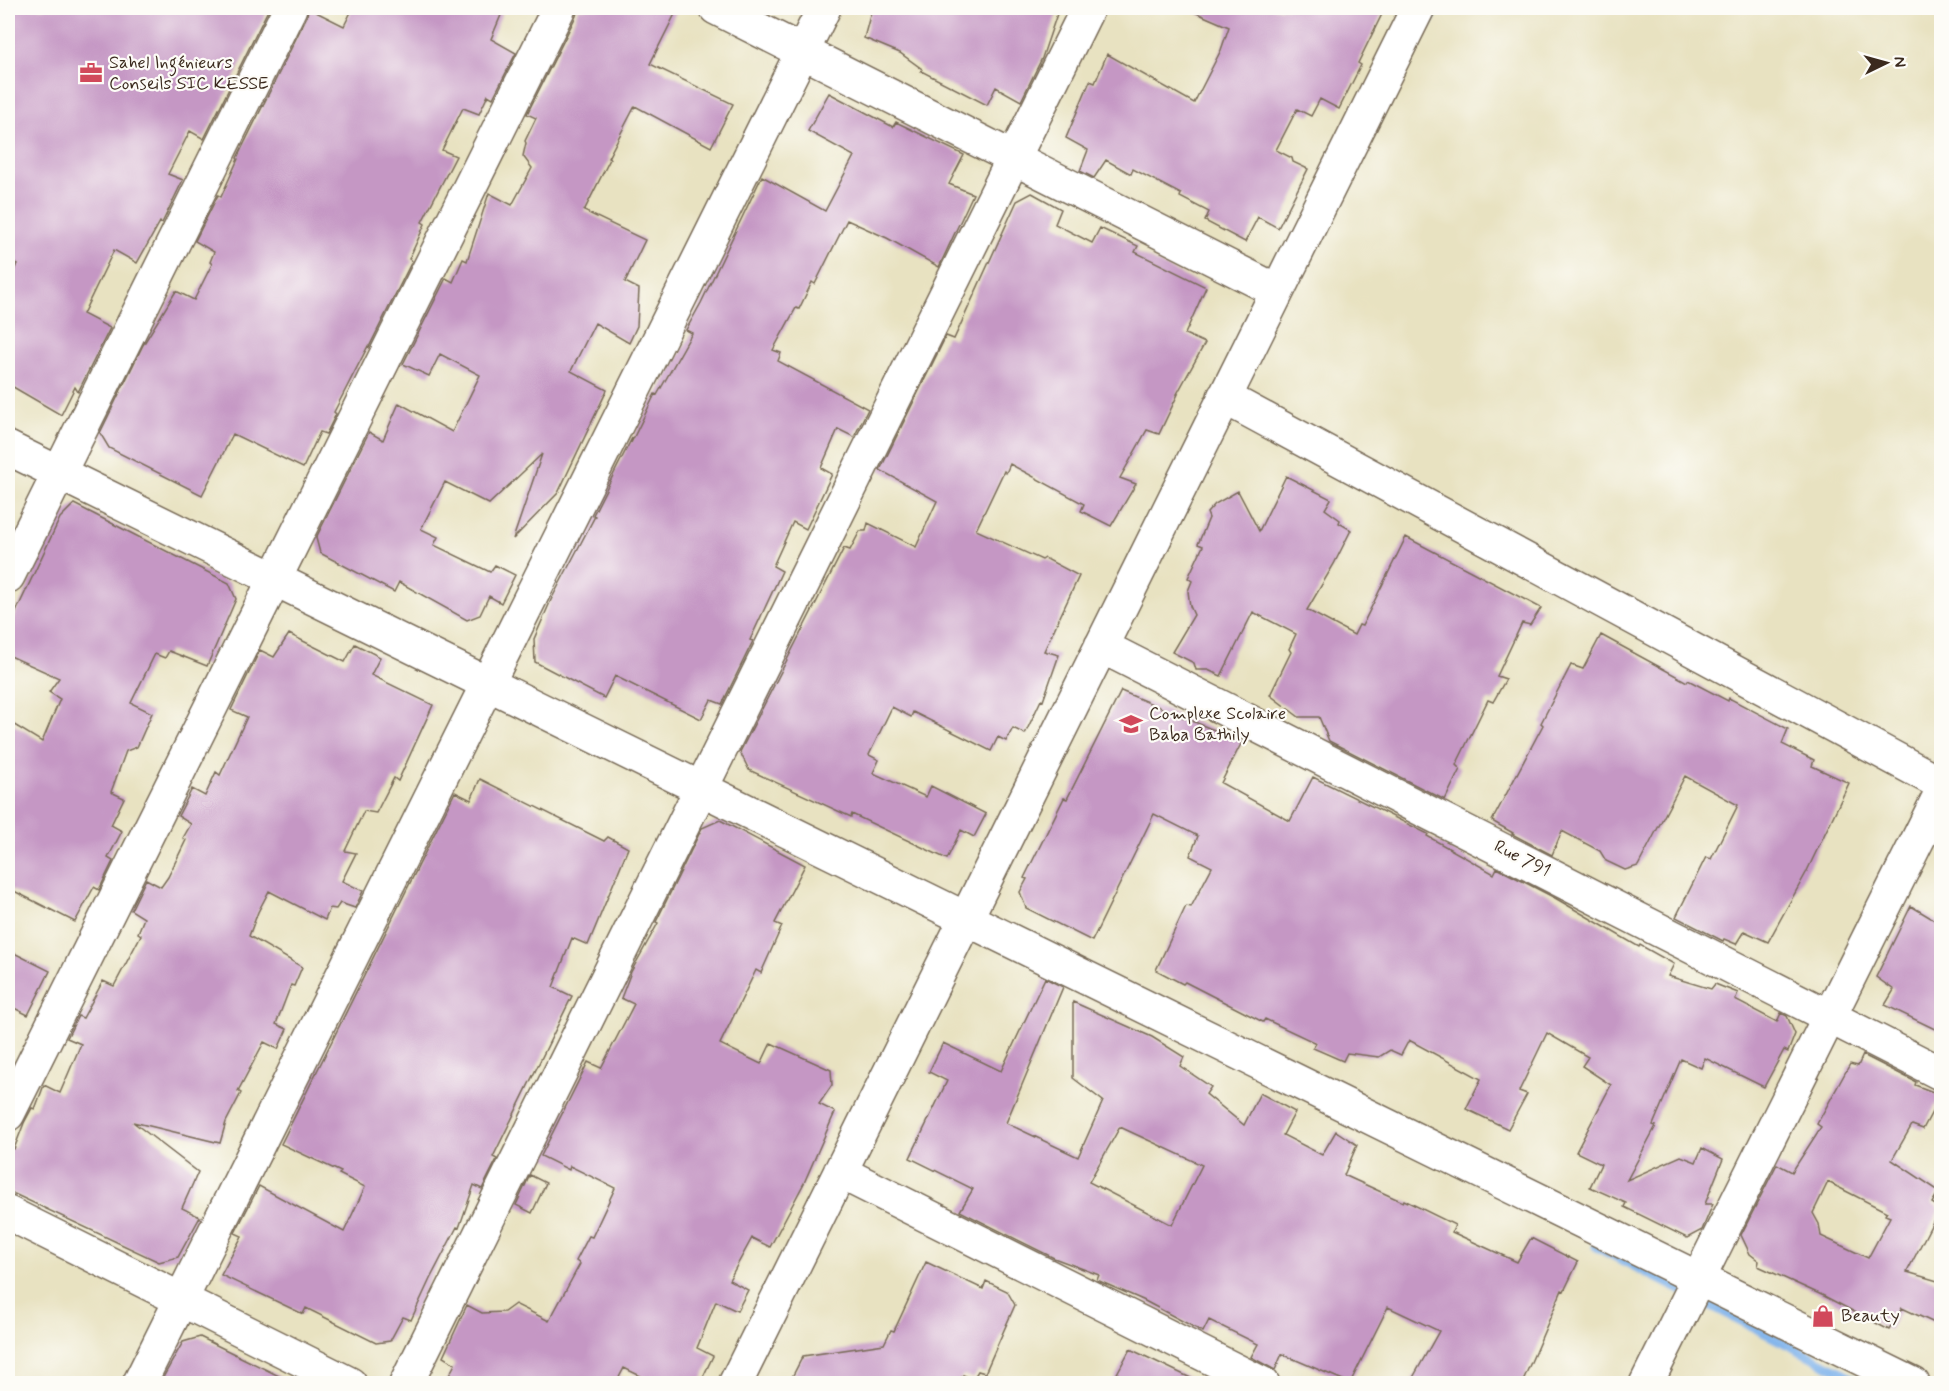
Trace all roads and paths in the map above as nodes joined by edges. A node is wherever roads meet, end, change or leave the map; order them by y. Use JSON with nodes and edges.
{"nodes":[{"id":1,"x":290,"y":8,"type":"edge"},
{"id":2,"x":559,"y":8,"type":"edge"},
{"id":3,"x":716,"y":8,"type":"edge"},
{"id":4,"x":824,"y":8,"type":"edge"},
{"id":5,"x":1088,"y":8,"type":"edge"},
{"id":6,"x":1418,"y":8,"type":"edge"},
{"id":7,"x":802,"y":51,"type":"junction"},
{"id":8,"x":1014,"y":158,"type":"junction"},
{"id":9,"x":1277,"y":291,"type":"junction"},
{"id":10,"x":1224,"y":397,"type":"junction"},
{"id":11,"x":8,"y":448,"type":"edge"},
{"id":12,"x":58,"y":473,"type":"junction"},
{"id":13,"x":8,"y":576,"type":"edge"},
{"id":14,"x":274,"y":579,"type":"junction"},
{"id":15,"x":1101,"y":646,"type":"junction"},
{"id":16,"x":487,"y":684,"type":"junction"},
{"id":17,"x":1941,"y":784,"type":"edge"},
{"id":18,"x":701,"y":788,"type":"junction"},
{"id":19,"x":1941,"y":791,"type":"edge"},
{"id":20,"x":966,"y":919,"type":"junction"},
{"id":21,"x":1829,"y":1016,"type":"junction"},
{"id":22,"x":1941,"y":1074,"type":"edge"},
{"id":23,"x":8,"y":1114,"type":"edge"},
{"id":24,"x":840,"y":1172,"type":"junction"},
{"id":25,"x":8,"y":1213,"type":"edge"},
{"id":26,"x":1698,"y":1278,"type":"junction"},
{"id":27,"x":181,"y":1299,"type":"junction"},
{"id":28,"x":139,"y":1383,"type":"edge"},
{"id":29,"x":350,"y":1383,"type":"edge"},
{"id":30,"x":406,"y":1383,"type":"edge"},
{"id":31,"x":735,"y":1383,"type":"edge"},
{"id":32,"x":1263,"y":1383,"type":"edge"},
{"id":33,"x":1646,"y":1383,"type":"edge"},
{"id":34,"x":1912,"y":1383,"type":"edge"}],
"edges":[{"from":1,"to":12,"type":"street"},
{"from":2,"to":14,"type":"street"},
{"from":3,"to":7,"type":"street"},
{"from":4,"to":7,"type":"street"},
{"from":5,"to":8,"type":"street"},
{"from":6,"to":9,"type":"street"},
{"from":7,"to":8,"type":"street"},
{"from":7,"to":16,"type":"street"},
{"from":8,"to":9,"type":"street"},
{"from":8,"to":18,"type":"street"},
{"from":9,"to":10,"type":"street"},
{"from":10,"to":15,"type":"street"},
{"from":10,"to":17,"type":"street"},
{"from":11,"to":12,"type":"street"},
{"from":12,"to":13,"type":"street"},
{"from":12,"to":14,"type":"street"},
{"from":14,"to":16,"type":"street"},
{"from":14,"to":23,"type":"street"},
{"from":15,"to":20,"type":"street"},
{"from":15,"to":21,"type":"street","name":"Rue 791"},
{"from":16,"to":18,"type":"street"},
{"from":16,"to":27,"type":"street"},
{"from":18,"to":20,"type":"street"},
{"from":18,"to":30,"type":"street"},
{"from":19,"to":21,"type":"street"},
{"from":20,"to":24,"type":"street"},
{"from":20,"to":26,"type":"street"},
{"from":21,"to":22,"type":"street","name":"Rue 791"},
{"from":21,"to":26,"type":"street"},
{"from":24,"to":31,"type":"street"},
{"from":24,"to":32,"type":"street"},
{"from":25,"to":27,"type":"street"},
{"from":26,"to":33,"type":"street"},
{"from":26,"to":34,"type":"street"},
{"from":27,"to":28,"type":"street"},
{"from":27,"to":29,"type":"street"}]}
